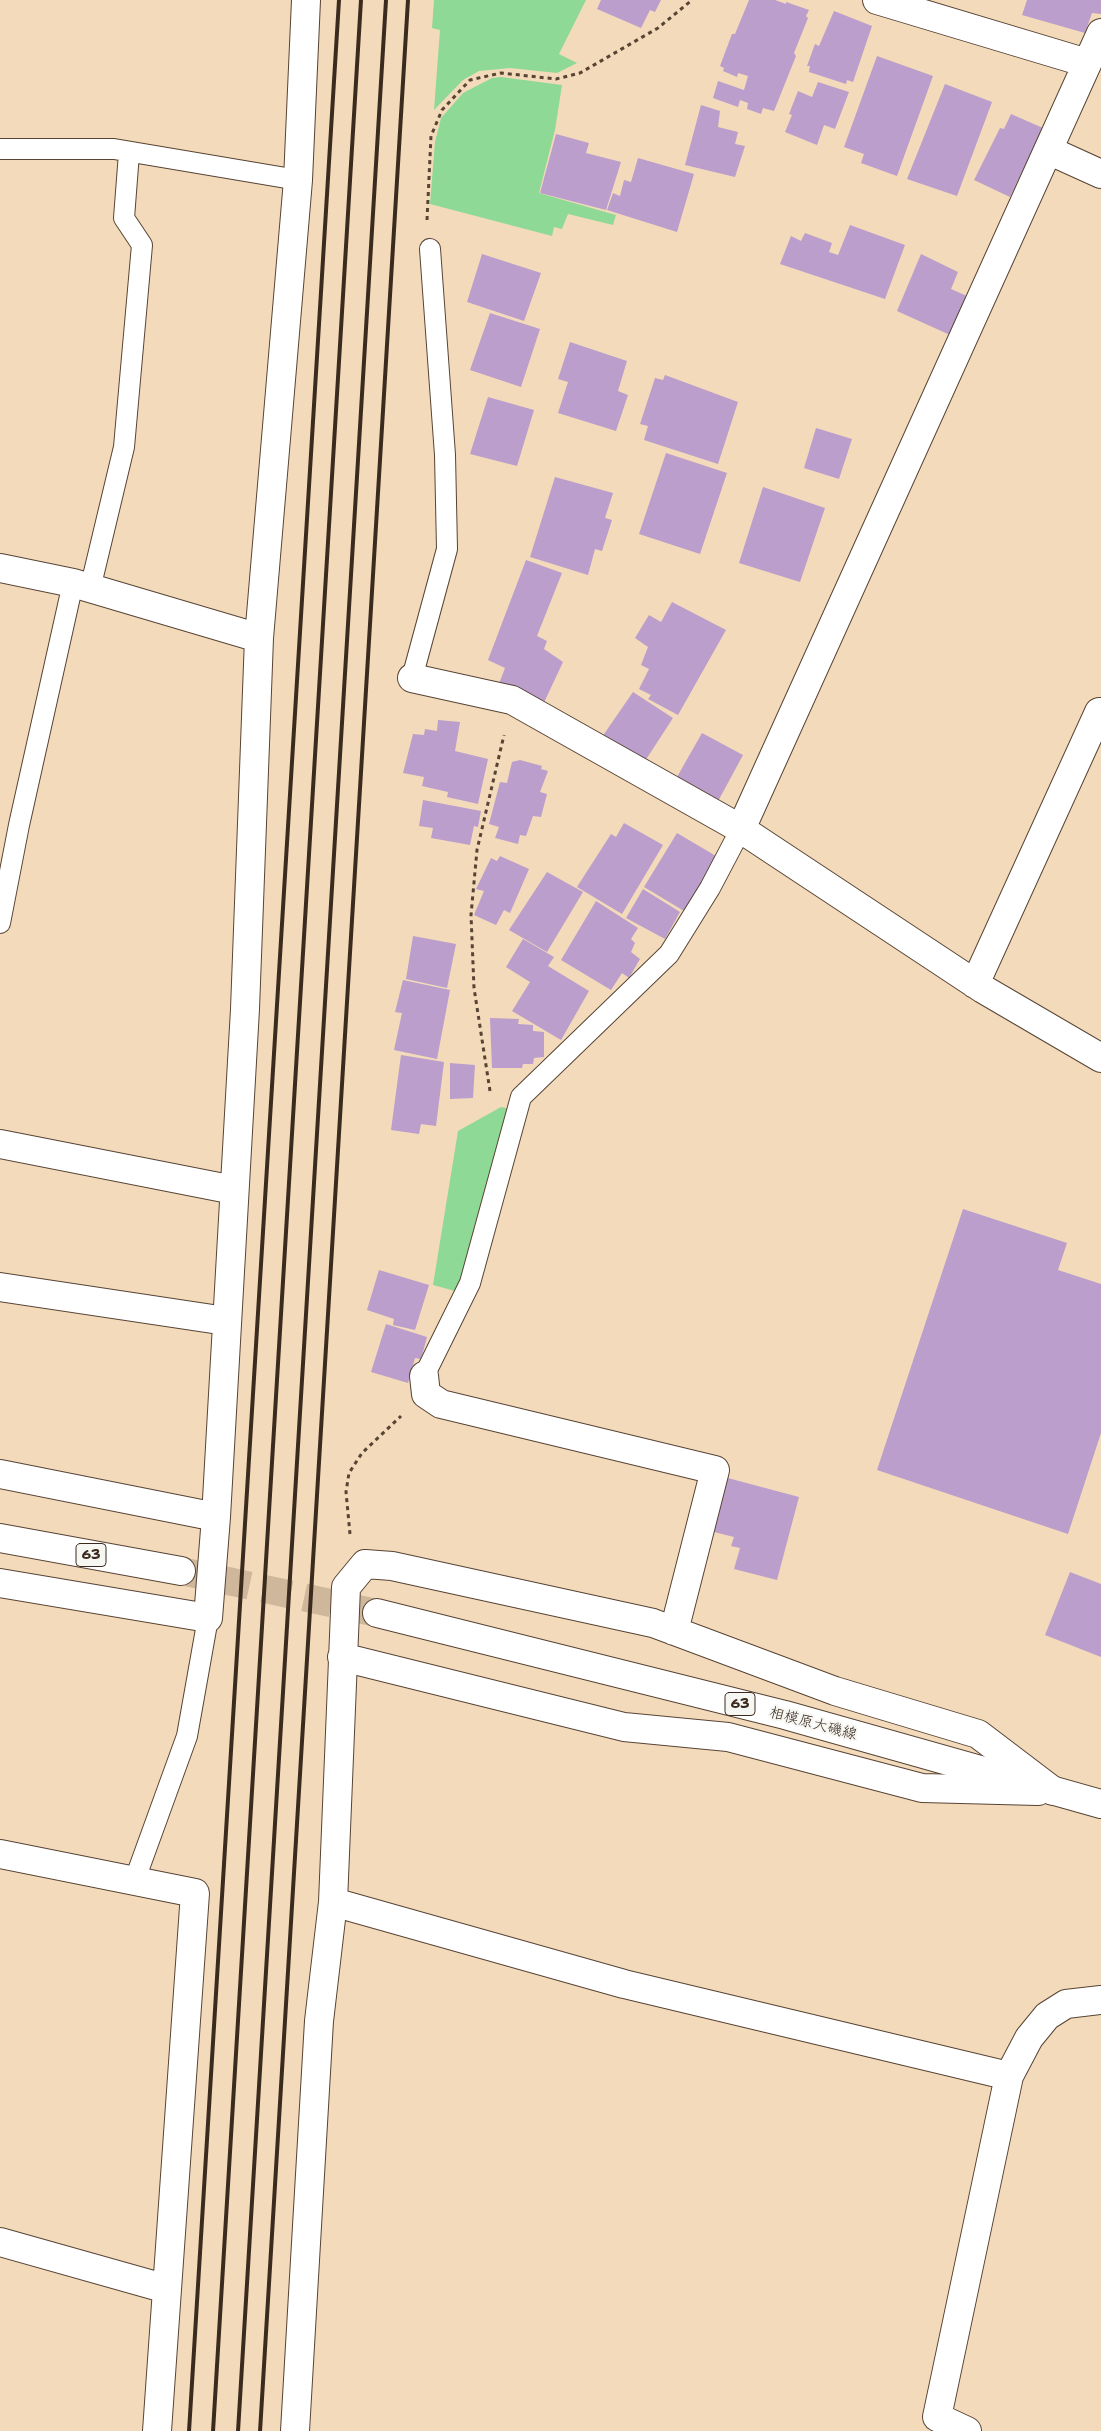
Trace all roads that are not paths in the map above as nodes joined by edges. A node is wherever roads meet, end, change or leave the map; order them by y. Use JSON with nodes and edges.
{"nodes":[{"id":1,"x":306,"y":0,"type":"edge"},
{"id":2,"x":877,"y":0,"type":"edge"},
{"id":3,"x":1101,"y":33,"type":"edge"},
{"id":4,"x":1087,"y":64,"type":"junction"},
{"id":5,"x":0,"y":149,"type":"edge"},
{"id":6,"x":1048,"y":150,"type":"junction"},
{"id":7,"x":129,"y":152,"type":"junction"},
{"id":8,"x":1101,"y":174,"type":"edge"},
{"id":9,"x":298,"y":180,"type":"junction"},
{"id":10,"x":430,"y":249,"type":"road end"},
{"id":11,"x":0,"y":568,"type":"edge"},
{"id":12,"x":81,"y":586,"type":"junction"},
{"id":13,"x":259,"y":638,"type":"junction"},
{"id":14,"x":412,"y":678,"type":"joint"},
{"id":15,"x":1101,"y":713,"type":"edge"},
{"id":16,"x":741,"y":829,"type":"junction"},
{"id":17,"x":0,"y":923,"type":"edge"},
{"id":18,"x":975,"y":984,"type":"junction"},
{"id":19,"x":1101,"y":1058,"type":"edge"},
{"id":20,"x":0,"y":1144,"type":"edge"},
{"id":21,"x":234,"y":1190,"type":"junction"},
{"id":22,"x":0,"y":1287,"type":"edge"},
{"id":23,"x":226,"y":1321,"type":"junction"},
{"id":24,"x":425,"y":1385,"type":"joint"},
{"id":25,"x":0,"y":1474,"type":"edge"},
{"id":26,"x":216,"y":1518,"type":"junction"},
{"id":27,"x":0,"y":1538,"type":"edge"},
{"id":28,"x":181,"y":1571,"type":"tunnel mouth"},
{"id":29,"x":0,"y":1583,"type":"edge"},
{"id":30,"x":377,"y":1614,"type":"tunnel mouth"},
{"id":31,"x":208,"y":1618,"type":"junction"},
{"id":32,"x":674,"y":1631,"type":"junction"},
{"id":33,"x":342,"y":1657,"type":"junction"},
{"id":34,"x":1055,"y":1792,"type":"junction"},
{"id":35,"x":1101,"y":1804,"type":"edge"},
{"id":36,"x":0,"y":1854,"type":"edge"},
{"id":37,"x":134,"y":1882,"type":"junction"},
{"id":38,"x":333,"y":1902,"type":"junction"},
{"id":39,"x":1101,"y":2000,"type":"edge"},
{"id":40,"x":1009,"y":2076,"type":"junction"},
{"id":41,"x":0,"y":2242,"type":"edge"},
{"id":42,"x":167,"y":2289,"type":"junction"},
{"id":43,"x":935,"y":2424,"type":"edge"},
{"id":44,"x":156,"y":2431,"type":"edge"},
{"id":45,"x":295,"y":2431,"type":"edge"},
{"id":46,"x":967,"y":2431,"type":"edge"}],
"edges":[{"from":1,"to":9,"type":"street"},
{"from":2,"to":4,"type":"street"},
{"from":3,"to":4,"type":"street"},
{"from":4,"to":6,"type":"street"},
{"from":5,"to":7,"type":"lane"},
{"from":6,"to":8,"type":"street"},
{"from":6,"to":16,"type":"street"},
{"from":7,"to":9,"type":"lane"},
{"from":7,"to":12,"type":"lane"},
{"from":9,"to":13,"type":"street"},
{"from":10,"to":14,"type":"lane"},
{"from":11,"to":12,"type":"street"},
{"from":12,"to":13,"type":"street"},
{"from":12,"to":17,"type":"lane"},
{"from":13,"to":21,"type":"street"},
{"from":14,"to":16,"type":"street"},
{"from":15,"to":18,"type":"street"},
{"from":16,"to":18,"type":"street"},
{"from":16,"to":24,"type":"lane"},
{"from":18,"to":19,"type":"street"},
{"from":20,"to":21,"type":"street"},
{"from":21,"to":23,"type":"street"},
{"from":22,"to":23,"type":"street"},
{"from":23,"to":26,"type":"street"},
{"from":24,"to":32,"type":"street"},
{"from":25,"to":26,"type":"street"},
{"from":26,"to":31,"type":"street"},
{"from":27,"to":28,"type":"street","number":"63"},
{"from":29,"to":31,"type":"street"},
{"from":30,"to":34,"type":"street","name":"相模原大磯線","number":"63"},
{"from":31,"to":37,"type":"lane"},
{"from":32,"to":33,"type":"street"},
{"from":32,"to":34,"type":"street"},
{"from":33,"to":34,"type":"street"},
{"from":33,"to":38,"type":"street"},
{"from":34,"to":35,"type":"street","name":"相模原大磯線","number":"63"},
{"from":36,"to":37,"type":"street"},
{"from":37,"to":42,"type":"street"},
{"from":38,"to":40,"type":"street"},
{"from":38,"to":45,"type":"street"},
{"from":39,"to":40,"type":"street"},
{"from":40,"to":43,"type":"street"},
{"from":41,"to":42,"type":"street"},
{"from":42,"to":44,"type":"street"},
{"from":43,"to":46,"type":"street"}]}
